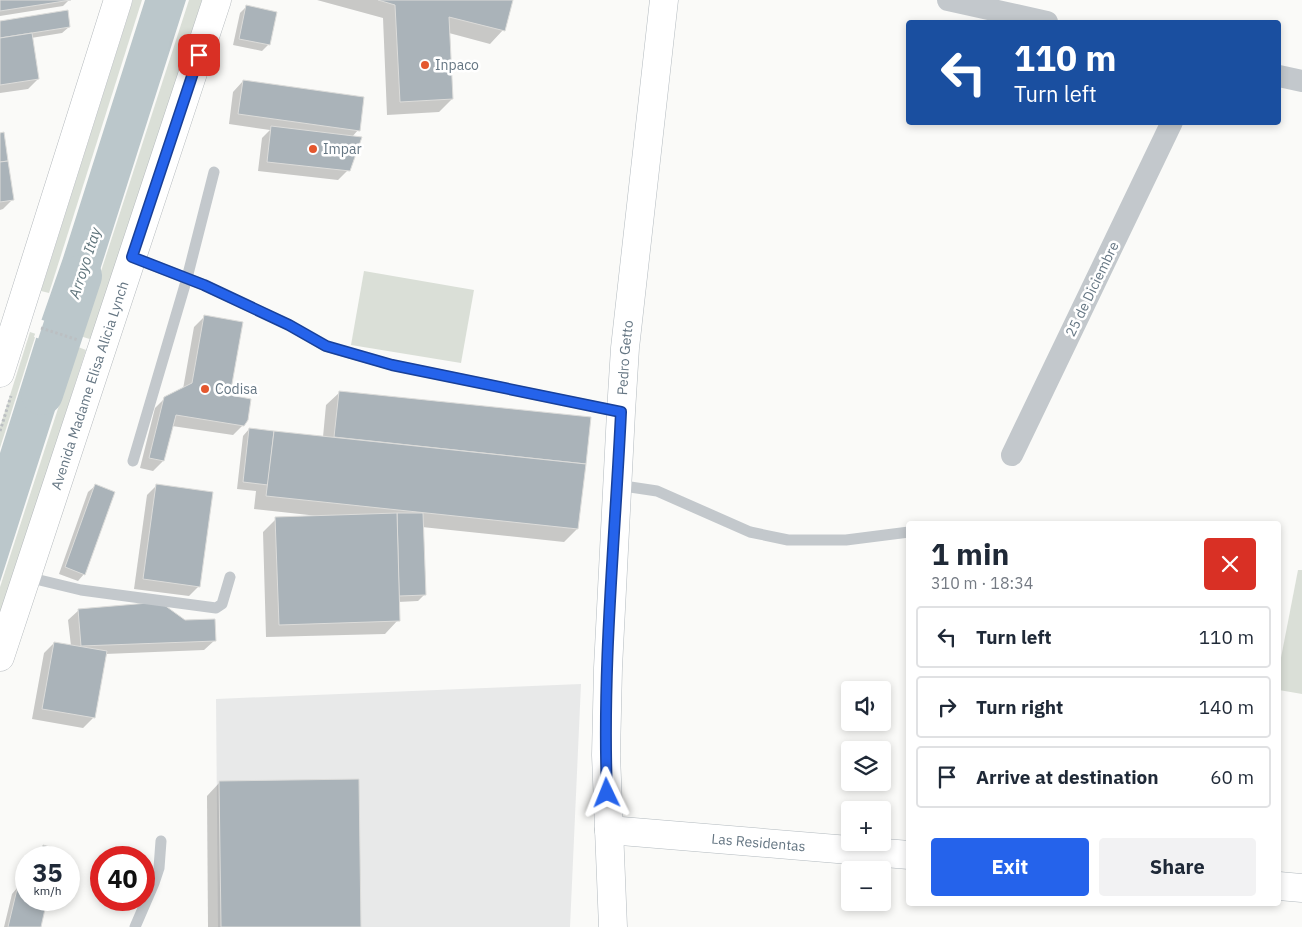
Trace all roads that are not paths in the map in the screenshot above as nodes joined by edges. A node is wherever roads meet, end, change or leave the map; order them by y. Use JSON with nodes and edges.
{"nodes":[{"id":1,"x":118,"y":0,"type":"edge"},
{"id":2,"x":217,"y":0,"type":"edge"},
{"id":3,"x":664,"y":0,"type":"edge"},
{"id":4,"x":948,"y":0,"type":"edge"},
{"id":5,"x":1038,"y":20,"type":"edge"},
{"id":6,"x":1281,"y":76,"type":"edge"},
{"id":7,"x":1302,"y":81,"type":"edge"},
{"id":8,"x":1171,"y":125,"type":"edge"},
{"id":9,"x":214,"y":172,"type":"dead end"},
{"id":10,"x":132,"y":257,"type":"junction"},
{"id":11,"x":187,"y":278,"type":"junction"},
{"id":12,"x":0,"y":373,"type":"edge"},
{"id":13,"x":621,"y":412,"type":"junction"},
{"id":14,"x":1012,"y":455,"type":"dead end"},
{"id":15,"x":133,"y":461,"type":"dead end"},
{"id":16,"x":617,"y":484,"type":"junction"},
{"id":17,"x":906,"y":532,"type":"edge"},
{"id":18,"x":27,"y":577,"type":"junction"},
{"id":19,"x":230,"y":577,"type":"dead end"},
{"id":20,"x":0,"y":657,"type":"edge"},
{"id":21,"x":609,"y":830,"type":"junction"},
{"id":22,"x":161,"y":841,"type":"dead end"},
{"id":23,"x":906,"y":855,"type":"edge"},
{"id":24,"x":1281,"y":886,"type":"edge"},
{"id":25,"x":1302,"y":888,"type":"edge"},
{"id":26,"x":135,"y":927,"type":"edge"},
{"id":27,"x":613,"y":927,"type":"edge"}],
"edges":[{"from":1,"to":12,"type":"main road"},
{"from":2,"to":10,"type":"main road","name":"Avenida Madame Elisa Alicia Lynch"},
{"from":3,"to":13,"type":"main road","name":"Pedro Getto"},
{"from":4,"to":5,"type":"street"},
{"from":6,"to":7,"type":"street"},
{"from":8,"to":14,"type":"street","name":"25 de Diciembre"},
{"from":9,"to":11,"type":"lane"},
{"from":10,"to":11,"type":"lane"},
{"from":10,"to":18,"type":"main road","name":"Avenida Madame Elisa Alicia Lynch"},
{"from":11,"to":13,"type":"lane"},
{"from":11,"to":15,"type":"lane"},
{"from":13,"to":16,"type":"main road","name":"Pedro Getto"},
{"from":16,"to":17,"type":"lane"},
{"from":16,"to":21,"type":"main road","name":"Pedro Getto"},
{"from":18,"to":19,"type":"lane"},
{"from":18,"to":20,"type":"main road","name":"Avenida Madame Elisa Alicia Lynch"},
{"from":21,"to":23,"type":"main road","name":"Las Residentas"},
{"from":21,"to":27,"type":"main road","name":"Pedro Getto"},
{"from":22,"to":26,"type":"lane"},
{"from":24,"to":25,"type":"main road"}]}
